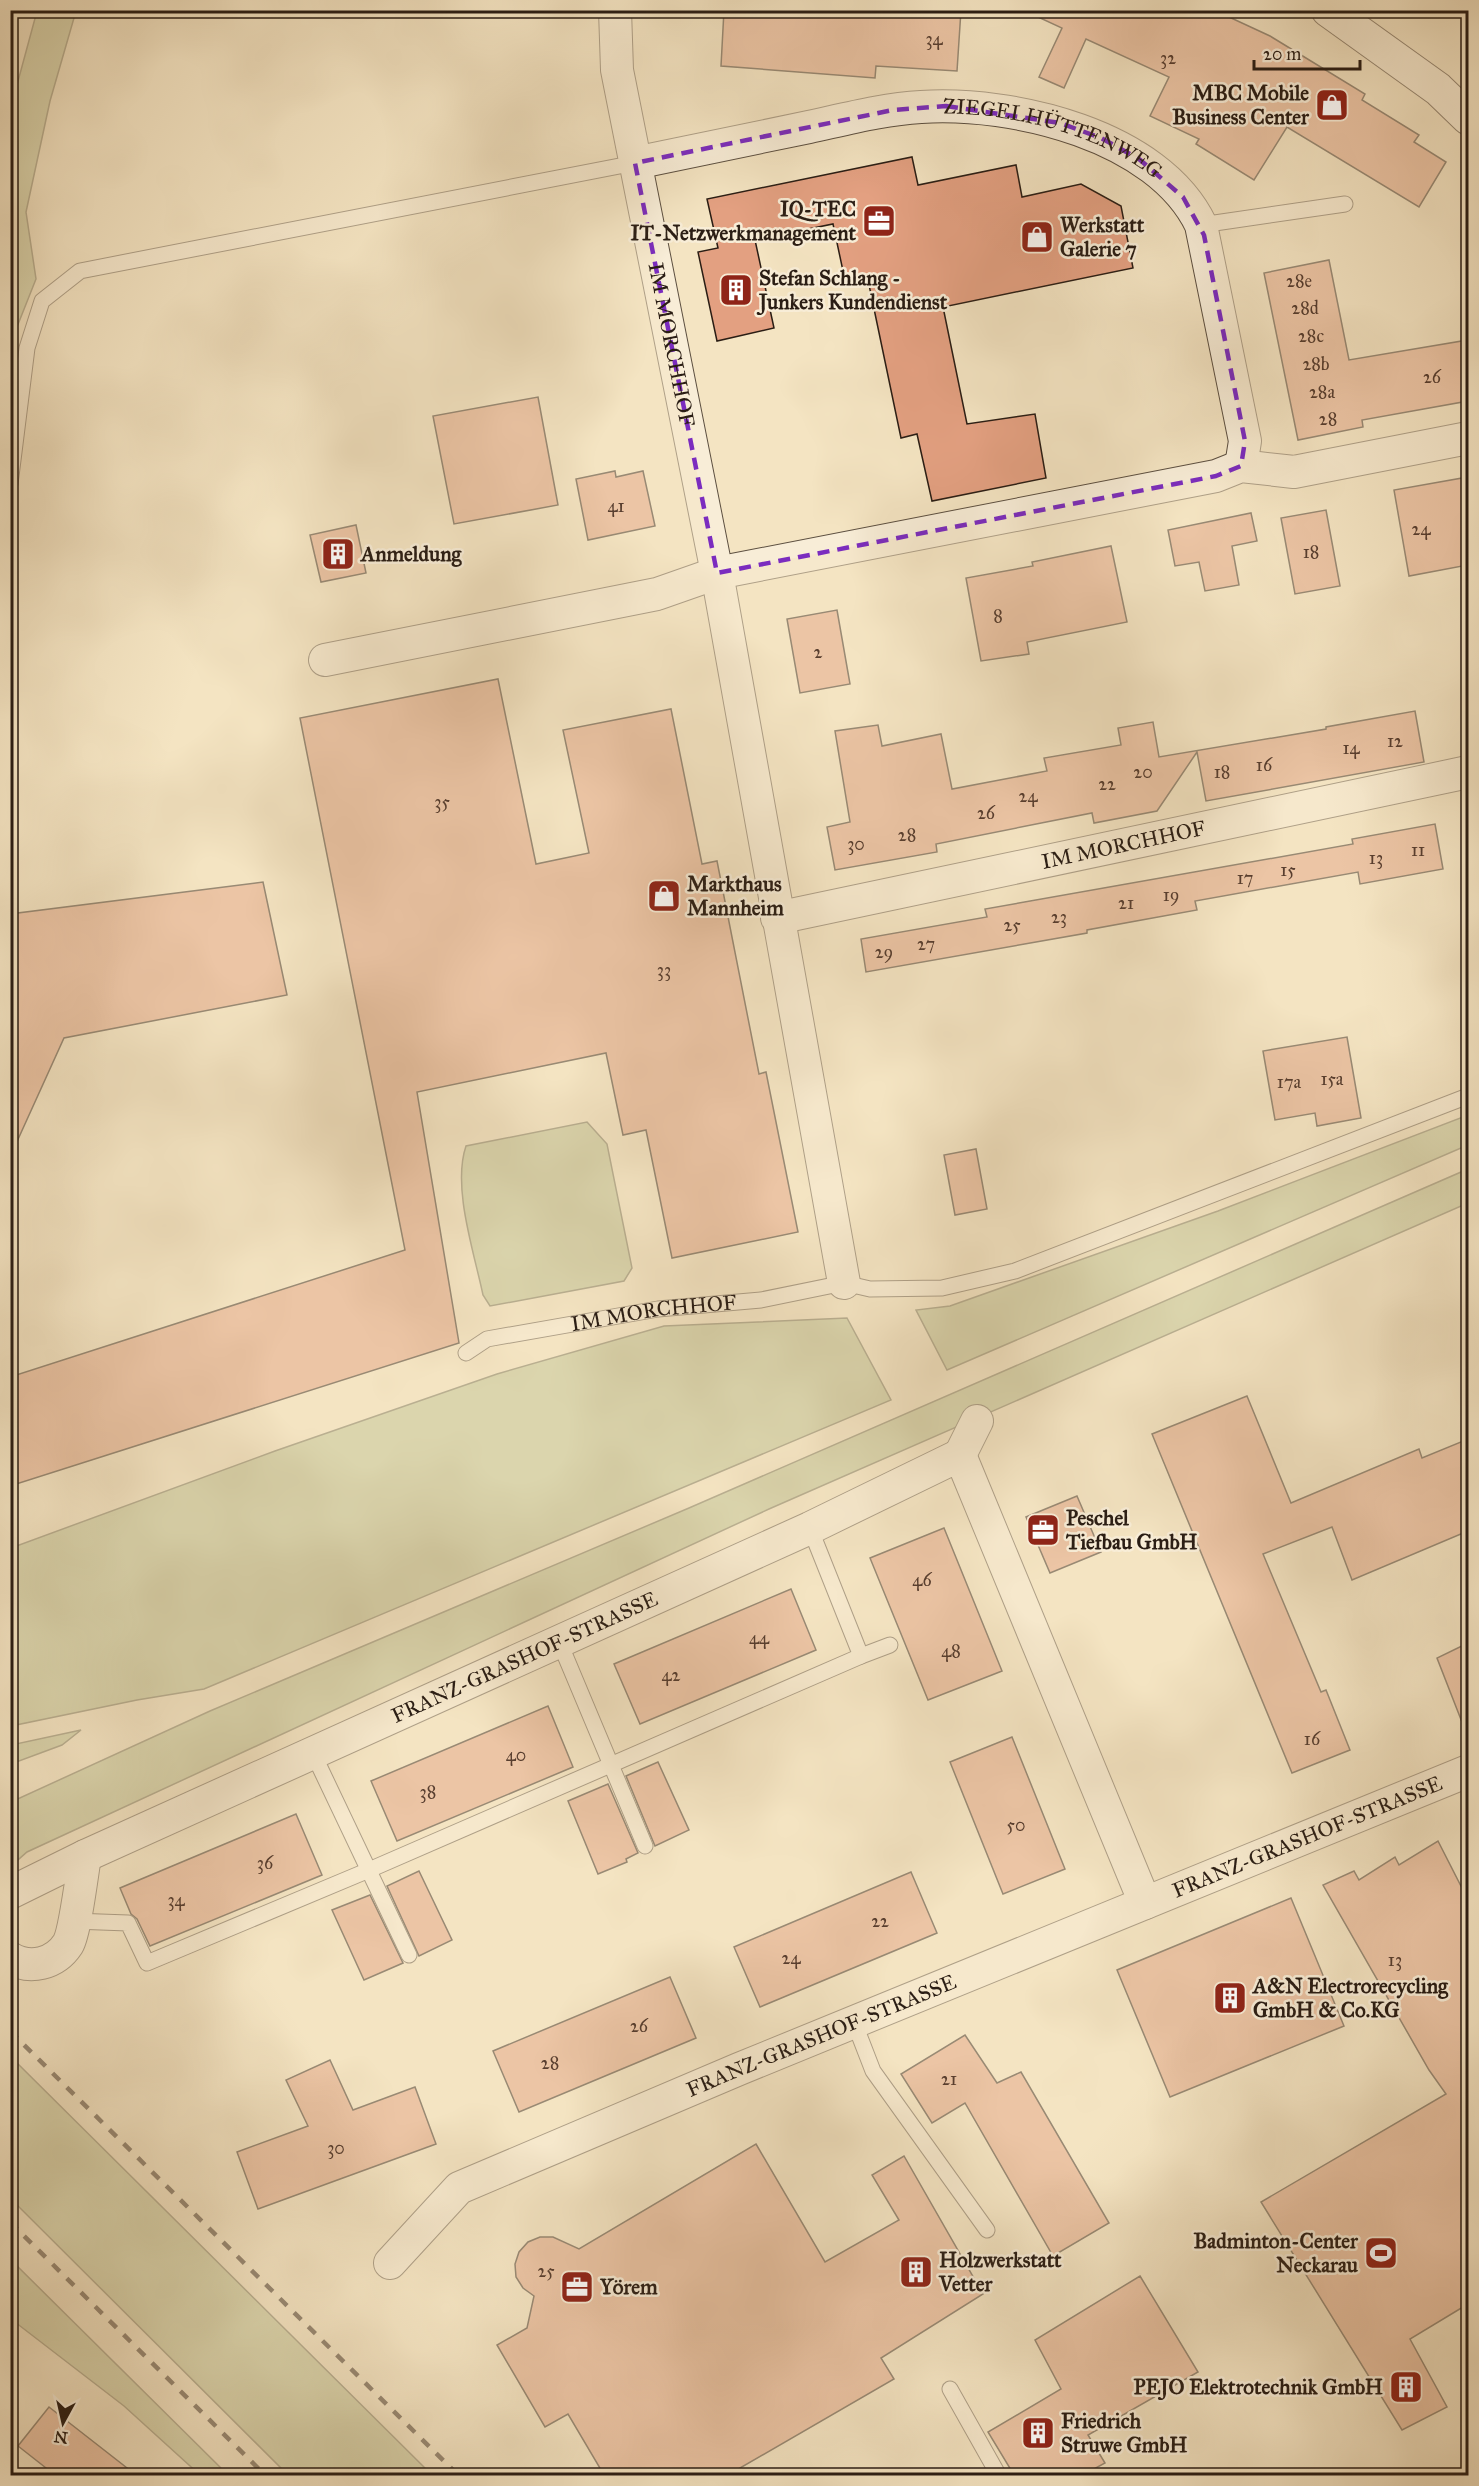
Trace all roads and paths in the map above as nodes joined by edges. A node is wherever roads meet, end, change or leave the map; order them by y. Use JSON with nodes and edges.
{"nodes":[{"id":1,"x":615,"y":10,"type":"edge"},
{"id":2,"x":1328,"y":10,"type":"edge"},
{"id":3,"x":1468,"y":118,"type":"edge"},
{"id":4,"x":635,"y":163,"type":"junction"},
{"id":5,"x":1345,"y":204,"type":"dead end"},
{"id":6,"x":1201,"y":225,"type":"junction"},
{"id":7,"x":1468,"y":438,"type":"edge"},
{"id":8,"x":1241,"y":466,"type":"junction"},
{"id":9,"x":10,"y":484,"type":"edge"},
{"id":10,"x":717,"y":573,"type":"junction"},
{"id":11,"x":325,"y":660,"type":"dead end"},
{"id":12,"x":1468,"y":772,"type":"edge"},
{"id":13,"x":777,"y":918,"type":"junction"},
{"id":14,"x":1468,"y":1096,"type":"edge"},
{"id":15,"x":844,"y":1283,"type":"junction"},
{"id":16,"x":466,"y":1353,"type":"dead end"},
{"id":17,"x":977,"y":1421,"type":"dead end"},
{"id":18,"x":960,"y":1455,"type":"junction"},
{"id":19,"x":810,"y":1528,"type":"junction"},
{"id":20,"x":559,"y":1641,"type":"junction"},
{"id":21,"x":890,"y":1645,"type":"dead end"},
{"id":22,"x":861,"y":1656,"type":"junction"},
{"id":23,"x":313,"y":1753,"type":"junction"},
{"id":24,"x":611,"y":1764,"type":"junction"},
{"id":25,"x":1468,"y":1771,"type":"edge"},
{"id":26,"x":645,"y":1846,"type":"dead end"},
{"id":27,"x":85,"y":1857,"type":"junction"},
{"id":28,"x":369,"y":1870,"type":"junction"},
{"id":29,"x":10,"y":1893,"type":"edge"},
{"id":30,"x":1145,"y":1903,"type":"junction"},
{"id":31,"x":73,"y":1921,"type":"junction"},
{"id":32,"x":409,"y":1955,"type":"dead end"},
{"id":33,"x":10,"y":1958,"type":"edge"},
{"id":34,"x":854,"y":2022,"type":"junction"},
{"id":35,"x":987,"y":2230,"type":"dead end"},
{"id":36,"x":390,"y":2264,"type":"dead end"},
{"id":37,"x":950,"y":2389,"type":"dead end"},
{"id":38,"x":999,"y":2475,"type":"edge"}],
"edges":[{"from":1,"to":4,"type":"street","name":"IM MORCHHOF"},
{"from":2,"to":3,"type":"main road"},
{"from":4,"to":6,"type":"street","name":"ZIEGELHÜTTENWEG"},
{"from":4,"to":9,"type":"lane"},
{"from":4,"to":10,"type":"street","name":"IM MORCHHOF"},
{"from":5,"to":6,"type":"lane"},
{"from":6,"to":8,"type":"street","name":"ZIEGELHÜTTENWEG"},
{"from":7,"to":8,"type":"street"},
{"from":8,"to":10,"type":"street"},
{"from":10,"to":11,"type":"street"},
{"from":10,"to":13,"type":"street","name":"IM MORCHHOF"},
{"from":12,"to":13,"type":"street","name":"IM MORCHHOF"},
{"from":13,"to":15,"type":"street","name":"IM MORCHHOF"},
{"from":14,"to":15,"type":"lane","name":"IM MORCHHOF"},
{"from":15,"to":16,"type":"lane","name":"IM MORCHHOF"},
{"from":17,"to":18,"type":"street"},
{"from":18,"to":19,"type":"street","name":"FRANZ-GRASHOF-STRASSE"},
{"from":18,"to":30,"type":"street","name":"FRANZ-GRASHOF-STRASSE"},
{"from":19,"to":20,"type":"street","name":"FRANZ-GRASHOF-STRASSE"},
{"from":19,"to":22,"type":"lane"},
{"from":20,"to":23,"type":"street","name":"FRANZ-GRASHOF-STRASSE"},
{"from":20,"to":24,"type":"lane"},
{"from":21,"to":22,"type":"lane"},
{"from":22,"to":24,"type":"lane"},
{"from":23,"to":27,"type":"street","name":"FRANZ-GRASHOF-STRASSE"},
{"from":23,"to":28,"type":"lane"},
{"from":24,"to":26,"type":"lane"},
{"from":24,"to":28,"type":"lane"},
{"from":25,"to":30,"type":"street","name":"FRANZ-GRASHOF-STRASSE"},
{"from":27,"to":29,"type":"street","name":"FRANZ-GRASHOF-STRASSE"},
{"from":27,"to":31,"type":"street"},
{"from":28,"to":31,"type":"lane"},
{"from":28,"to":32,"type":"lane"},
{"from":30,"to":34,"type":"street","name":"FRANZ-GRASHOF-STRASSE"},
{"from":31,"to":33,"type":"street"},
{"from":34,"to":35,"type":"lane"},
{"from":34,"to":36,"type":"street","name":"FRANZ-GRASHOF-STRASSE"},
{"from":37,"to":38,"type":"lane"}]}
